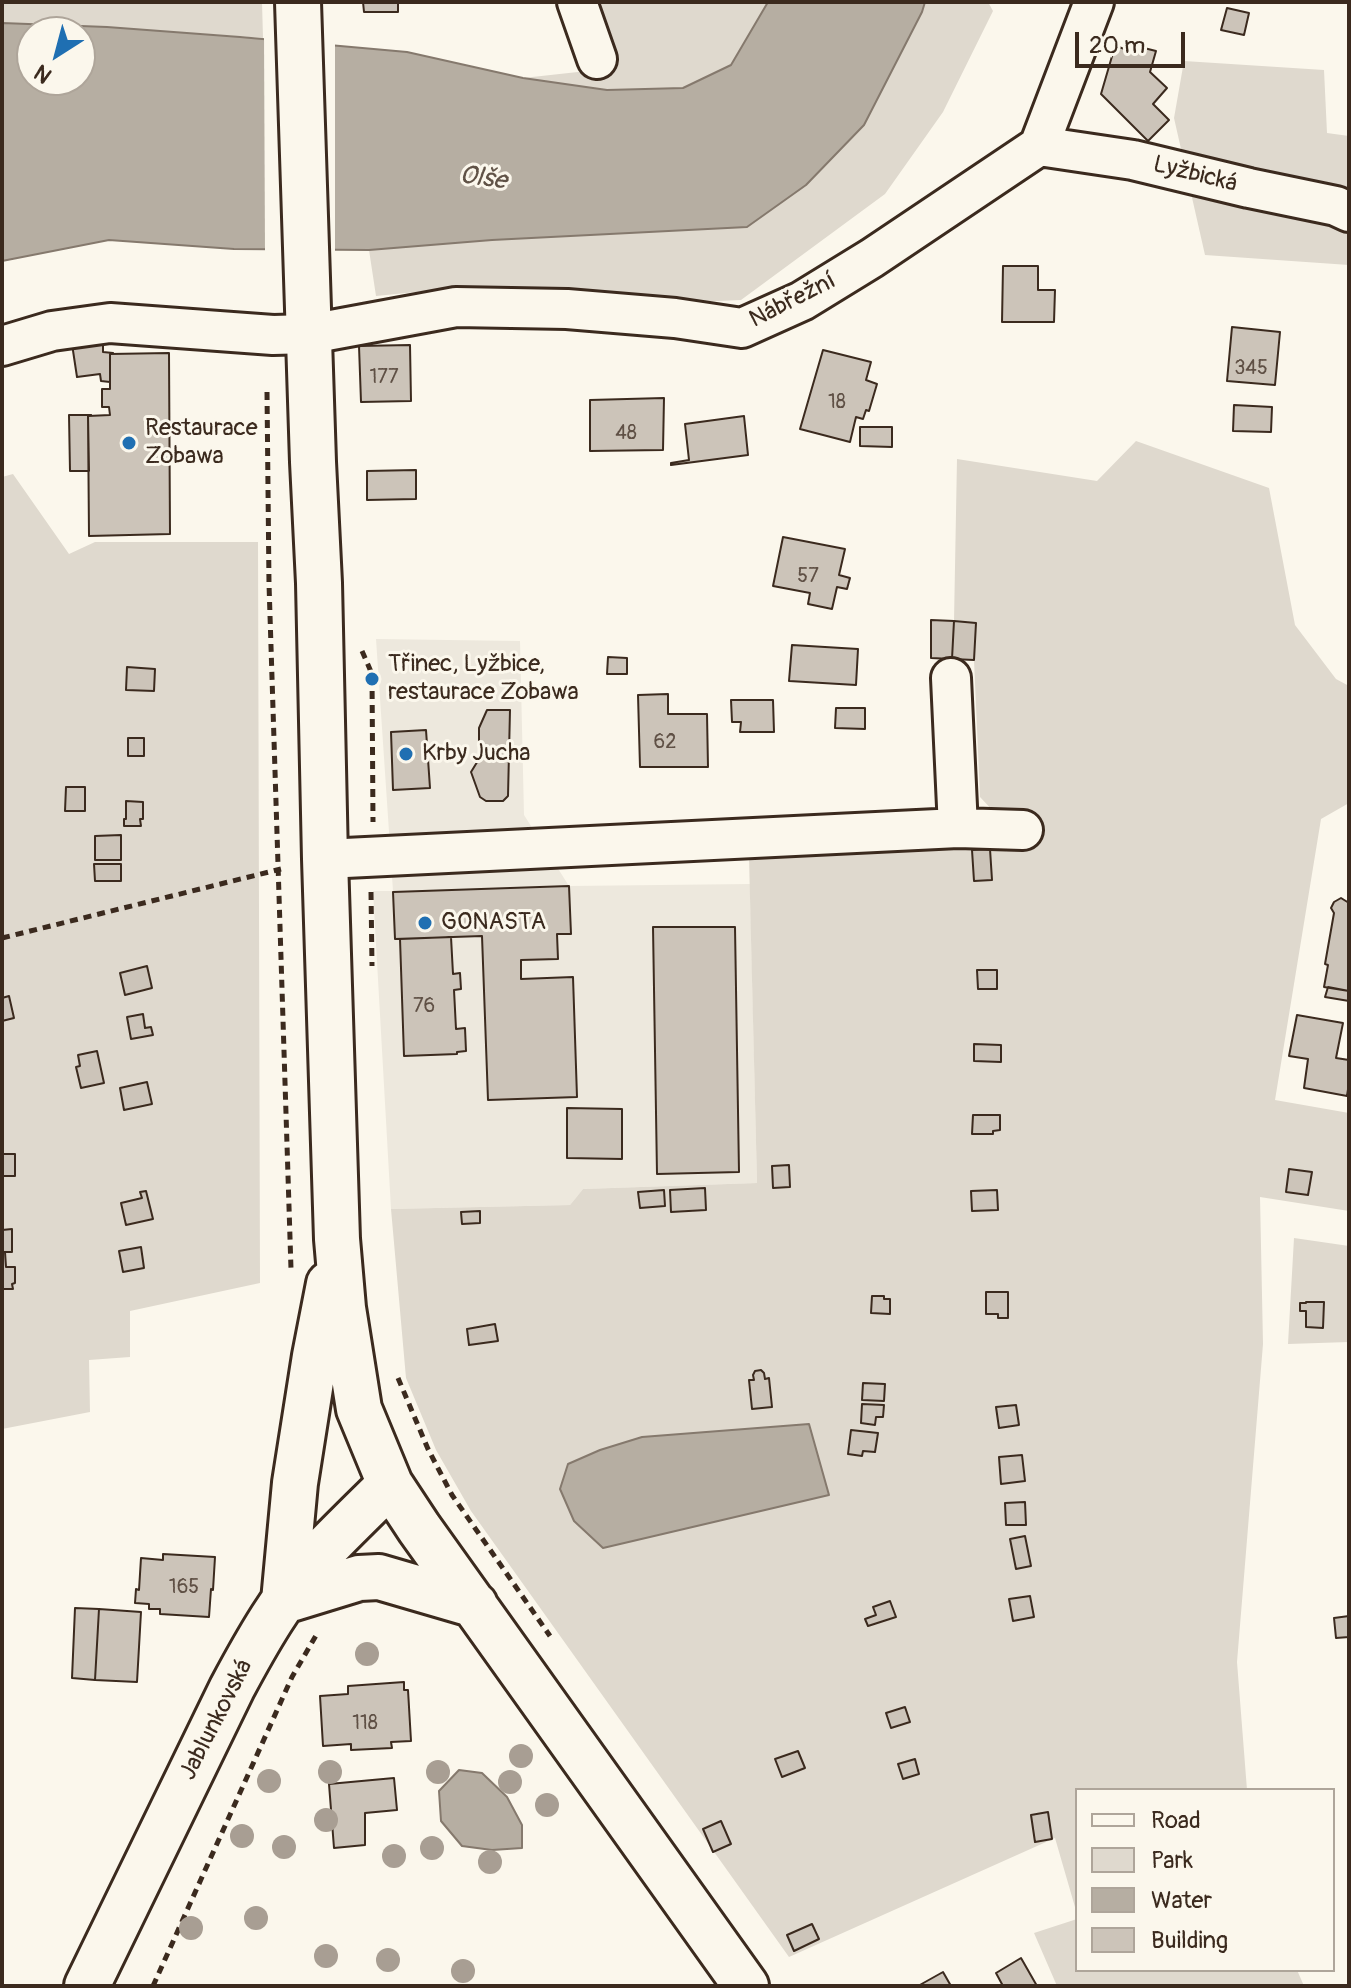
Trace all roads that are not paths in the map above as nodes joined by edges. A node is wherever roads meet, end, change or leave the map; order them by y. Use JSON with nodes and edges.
{"nodes":[{"id":1,"x":577,"y":2,"type":"edge"},
{"id":2,"x":1094,"y":2,"type":"edge"},
{"id":3,"x":298,"y":7,"type":"edge"},
{"id":4,"x":597,"y":59,"type":"dead end"},
{"id":5,"x":1039,"y":146,"type":"junction"},
{"id":6,"x":1349,"y":212,"type":"edge"},
{"id":7,"x":291,"y":334,"type":"junction"},
{"id":8,"x":2,"y":346,"type":"edge"},
{"id":9,"x":951,"y":678,"type":"dead end"},
{"id":10,"x":958,"y":828,"type":"junction"},
{"id":11,"x":1023,"y":830,"type":"dead end"},
{"id":12,"x":325,"y":859,"type":"junction"},
{"id":13,"x":337,"y":1239,"type":"junction"},
{"id":14,"x":390,"y":1484,"type":"junction"},
{"id":15,"x":284,"y":1601,"type":"junction"},
{"id":16,"x":475,"y":1605,"type":"junction"},
{"id":17,"x":87,"y":1986,"type":"edge"},
{"id":18,"x":746,"y":1986,"type":"edge"}],
"edges":[{"from":1,"to":4,"type":"street"},
{"from":2,"to":5,"type":"street"},
{"from":3,"to":7,"type":"main road"},
{"from":5,"to":6,"type":"street","name":"Lyžbická"},
{"from":5,"to":7,"type":"street","name":"Nábřežní"},
{"from":7,"to":8,"type":"street","name":"Nábřežní"},
{"from":7,"to":12,"type":"main road"},
{"from":9,"to":10,"type":"street"},
{"from":10,"to":11,"type":"street"},
{"from":10,"to":12,"type":"street"},
{"from":12,"to":13,"type":"main road"},
{"from":13,"to":14,"type":"main road"},
{"from":13,"to":15,"type":"main road"},
{"from":14,"to":15,"type":"main road","name":"Jablunkovská"},
{"from":14,"to":16,"type":"main road"},
{"from":15,"to":16,"type":"main road"},
{"from":15,"to":17,"type":"main road","name":"Jablunkovská"},
{"from":16,"to":18,"type":"main road"}]}
